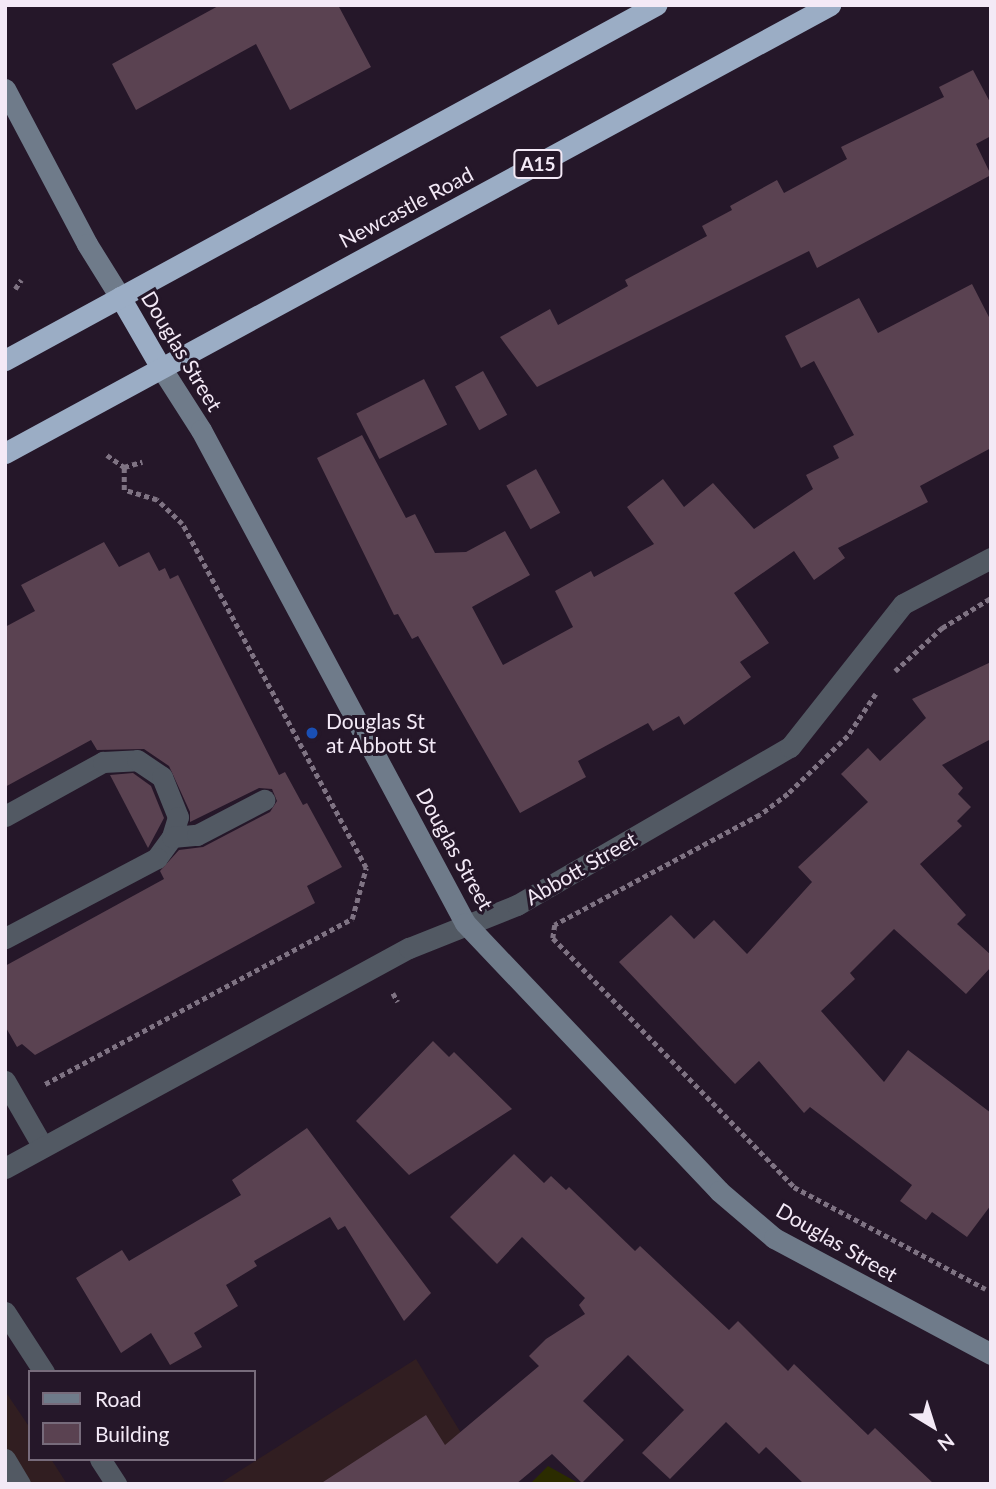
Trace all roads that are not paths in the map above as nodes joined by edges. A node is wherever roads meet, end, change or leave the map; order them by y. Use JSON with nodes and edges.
{"nodes":[{"id":1,"x":656,"y":5,"type":"edge"},
{"id":2,"x":830,"y":5,"type":"edge"},
{"id":3,"x":5,"y":89,"type":"edge"},
{"id":4,"x":120,"y":297,"type":"junction"},
{"id":5,"x":5,"y":360,"type":"edge"},
{"id":6,"x":160,"y":366,"type":"junction"},
{"id":7,"x":5,"y":453,"type":"edge"},
{"id":8,"x":991,"y":558,"type":"edge"},
{"id":9,"x":264,"y":800,"type":"dead end"},
{"id":10,"x":5,"y":816,"type":"edge"},
{"id":11,"x":172,"y":837,"type":"junction"},
{"id":12,"x":465,"y":923,"type":"junction"},
{"id":13,"x":5,"y":938,"type":"edge"},
{"id":14,"x":5,"y":1080,"type":"edge"},
{"id":15,"x":43,"y":1147,"type":"junction"},
{"id":16,"x":5,"y":1168,"type":"edge"},
{"id":17,"x":5,"y":1312,"type":"edge"},
{"id":18,"x":991,"y":1354,"type":"edge"},
{"id":19,"x":43,"y":1370,"type":"edge"},
{"id":20,"x":5,"y":1459,"type":"edge"},
{"id":21,"x":101,"y":1461,"type":"edge"},
{"id":22,"x":20,"y":1484,"type":"edge"},
{"id":23,"x":116,"y":1484,"type":"edge"}],
"edges":[{"from":1,"to":4,"type":"highway"},
{"from":2,"to":6,"type":"highway","name":"Newcastle Road","number":"A15"},
{"from":3,"to":4,"type":"street","name":"Douglas Street"},
{"from":4,"to":5,"type":"highway"},
{"from":4,"to":6,"type":"highway","name":"Douglas Street"},
{"from":6,"to":7,"type":"highway","name":"Newcastle Road","number":"A15"},
{"from":6,"to":12,"type":"street","name":"Douglas Street"},
{"from":8,"to":12,"type":"street","name":"Abbott Street"},
{"from":9,"to":11,"type":"street"},
{"from":10,"to":11,"type":"street"},
{"from":11,"to":13,"type":"street"},
{"from":12,"to":15,"type":"street","name":"Abbott Street"},
{"from":12,"to":18,"type":"street","name":"Douglas Street"},
{"from":14,"to":15,"type":"street"},
{"from":15,"to":16,"type":"street","name":"Abbott Street"},
{"from":17,"to":19,"type":"street"},
{"from":20,"to":22,"type":"street"},
{"from":21,"to":23,"type":"street"}]}
